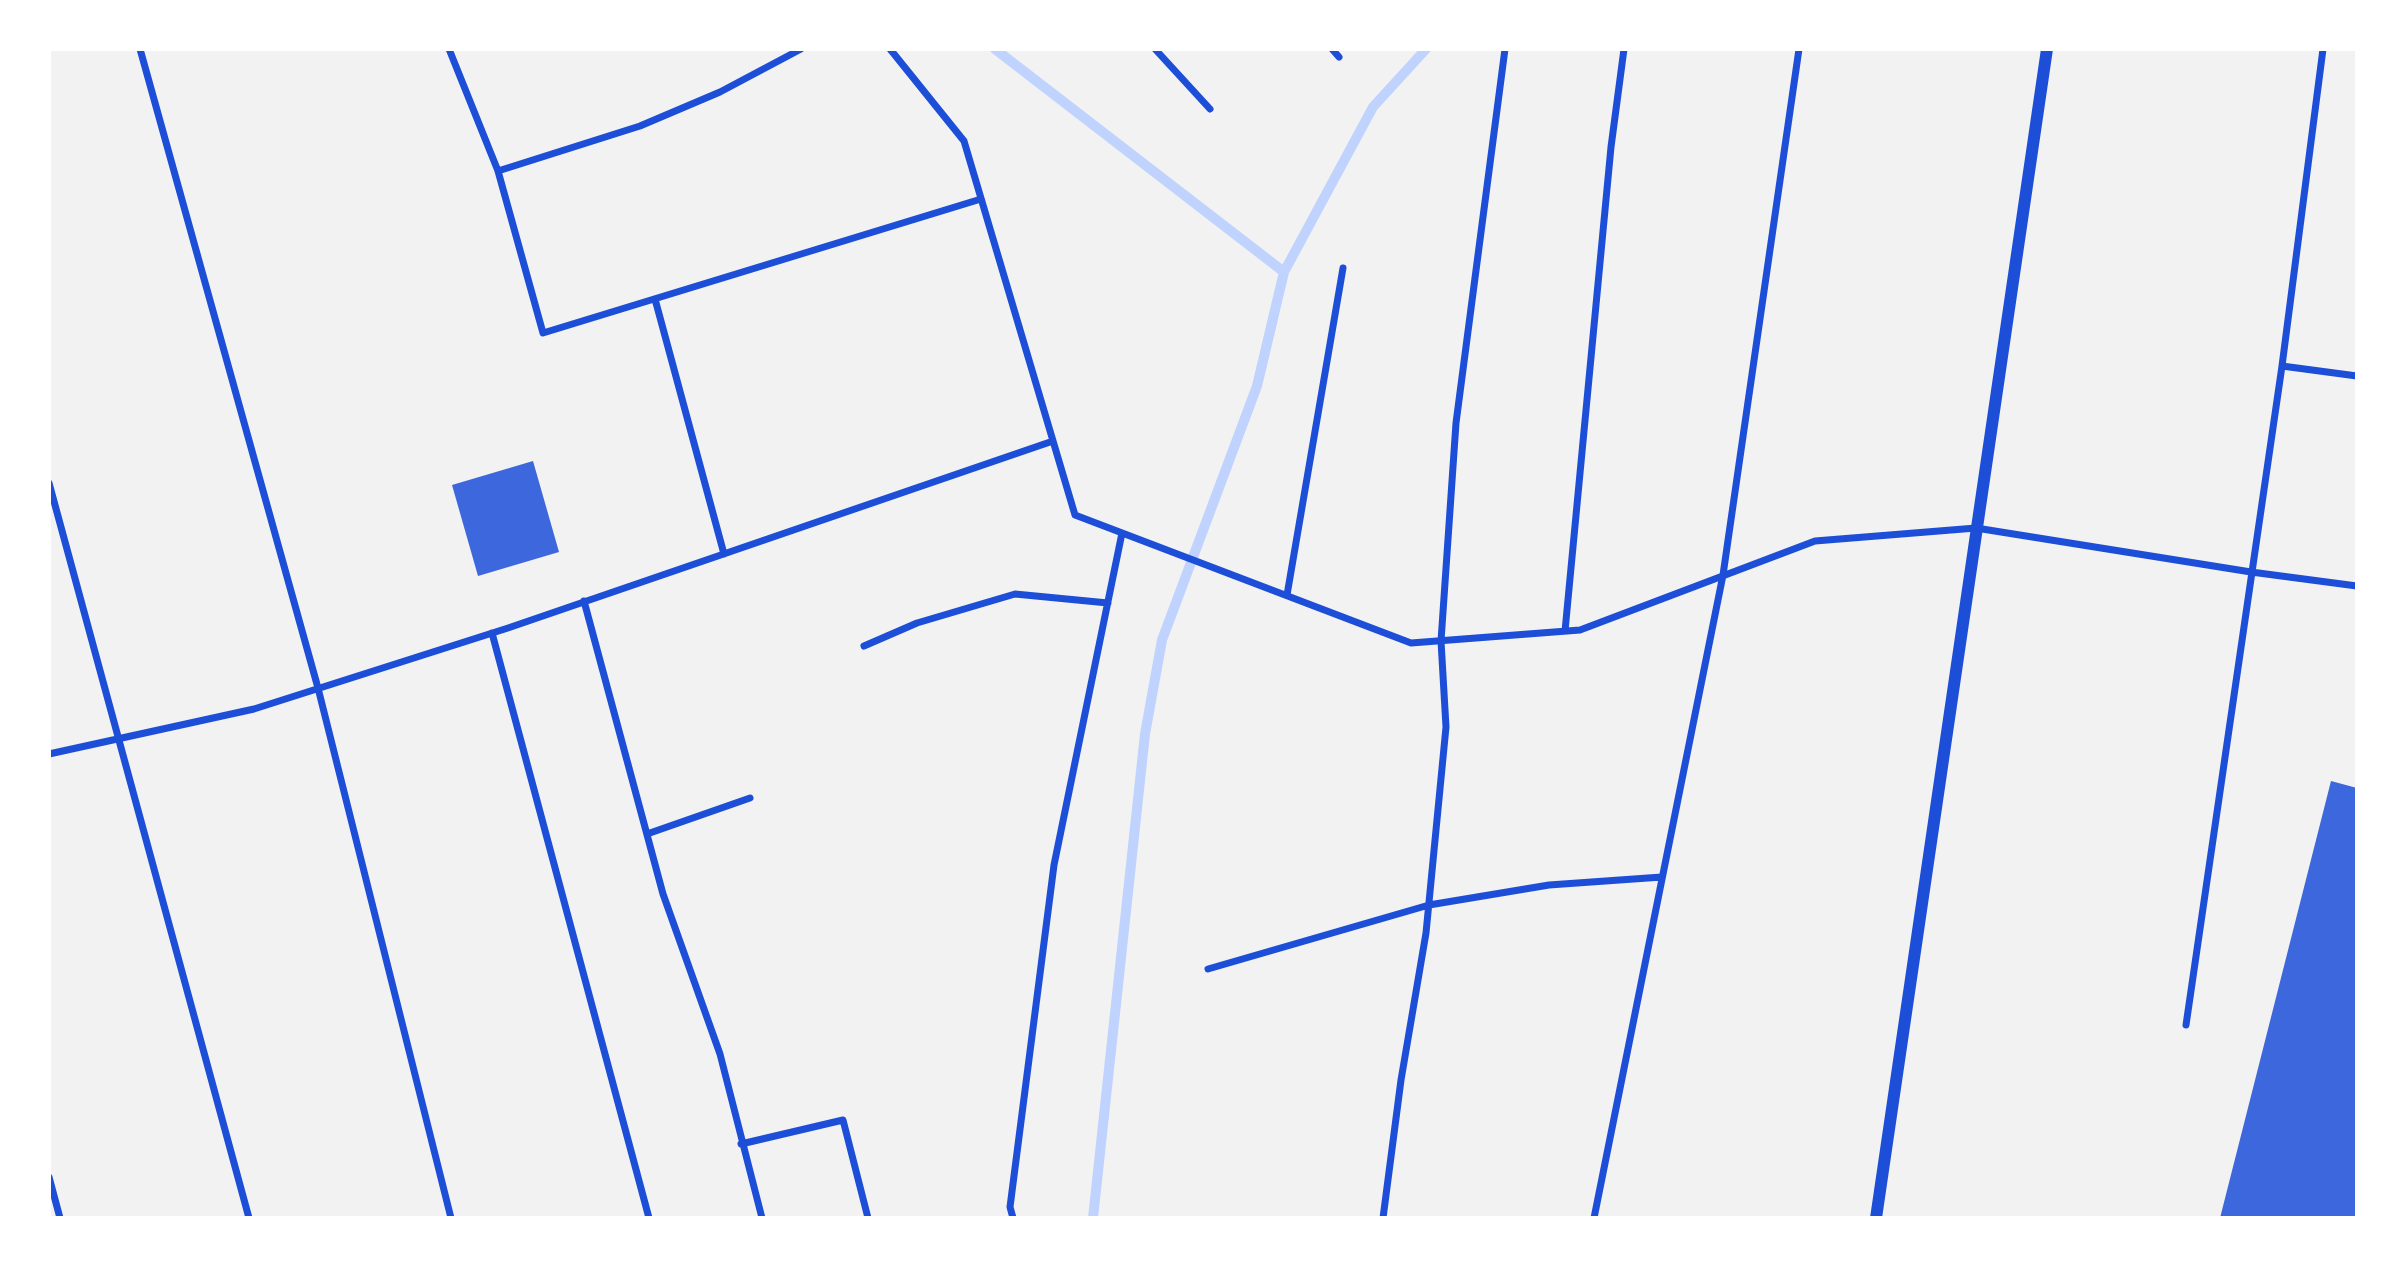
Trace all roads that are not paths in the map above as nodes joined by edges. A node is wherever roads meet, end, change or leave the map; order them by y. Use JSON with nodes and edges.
{"nodes":[{"id":1,"x":140,"y":49,"type":"edge"},
{"id":2,"x":449,"y":49,"type":"edge"},
{"id":3,"x":801,"y":49,"type":"edge"},
{"id":4,"x":890,"y":49,"type":"edge"},
{"id":5,"x":1155,"y":49,"type":"edge"},
{"id":6,"x":1332,"y":49,"type":"edge"},
{"id":7,"x":1504,"y":49,"type":"edge"},
{"id":8,"x":1624,"y":49,"type":"edge"},
{"id":9,"x":1799,"y":49,"type":"edge"},
{"id":10,"x":2047,"y":49,"type":"edge"},
{"id":11,"x":2323,"y":49,"type":"edge"},
{"id":12,"x":1339,"y":57,"type":"dead end"},
{"id":13,"x":1210,"y":109,"type":"dead end"},
{"id":14,"x":498,"y":171,"type":"junction"},
{"id":15,"x":981,"y":199,"type":"junction"},
{"id":16,"x":1343,"y":268,"type":"dead end"},
{"id":17,"x":655,"y":299,"type":"junction"},
{"id":18,"x":2282,"y":366,"type":"junction"},
{"id":19,"x":2357,"y":376,"type":"edge"},
{"id":20,"x":1053,"y":441,"type":"junction"},
{"id":21,"x":49,"y":482,"type":"edge"},
{"id":22,"x":1976,"y":528,"type":"junction"},
{"id":23,"x":1122,"y":533,"type":"junction"},
{"id":24,"x":724,"y":554,"type":"junction"},
{"id":25,"x":2250,"y":572,"type":"junction"},
{"id":26,"x":1723,"y":575,"type":"junction"},
{"id":27,"x":2357,"y":586,"type":"edge"},
{"id":28,"x":1287,"y":595,"type":"junction"},
{"id":29,"x":584,"y":601,"type":"junction"},
{"id":30,"x":1108,"y":603,"type":"junction"},
{"id":31,"x":1565,"y":631,"type":"junction"},
{"id":32,"x":492,"y":633,"type":"junction"},
{"id":33,"x":1441,"y":641,"type":"junction"},
{"id":34,"x":864,"y":646,"type":"dead end"},
{"id":35,"x":318,"y":688,"type":"junction"},
{"id":36,"x":120,"y":738,"type":"junction"},
{"id":37,"x":49,"y":754,"type":"edge"},
{"id":38,"x":750,"y":798,"type":"dead end"},
{"id":39,"x":647,"y":834,"type":"junction"},
{"id":40,"x":1662,"y":877,"type":"junction"},
{"id":41,"x":1429,"y":905,"type":"junction"},
{"id":42,"x":1208,"y":969,"type":"dead end"},
{"id":43,"x":2186,"y":1025,"type":"dead end"},
{"id":44,"x":741,"y":1144,"type":"junction"},
{"id":45,"x":49,"y":1177,"type":"edge"},
{"id":46,"x":60,"y":1218,"type":"edge"},
{"id":47,"x":249,"y":1218,"type":"edge"},
{"id":48,"x":451,"y":1218,"type":"edge"},
{"id":49,"x":649,"y":1218,"type":"edge"},
{"id":50,"x":762,"y":1218,"type":"edge"},
{"id":51,"x":868,"y":1218,"type":"edge"},
{"id":52,"x":1013,"y":1218,"type":"edge"},
{"id":53,"x":1383,"y":1218,"type":"edge"},
{"id":54,"x":1594,"y":1218,"type":"edge"},
{"id":55,"x":1875,"y":1218,"type":"edge"}],
"edges":[{"from":1,"to":35,"type":"street"},
{"from":2,"to":14,"type":"street"},
{"from":3,"to":14,"type":"street"},
{"from":4,"to":15,"type":"street"},
{"from":5,"to":13,"type":"street"},
{"from":6,"to":12,"type":"street"},
{"from":7,"to":33,"type":"street"},
{"from":8,"to":31,"type":"street"},
{"from":9,"to":26,"type":"street"},
{"from":10,"to":22,"type":"street"},
{"from":11,"to":18,"type":"street"},
{"from":14,"to":17,"type":"street"},
{"from":15,"to":17,"type":"street"},
{"from":15,"to":20,"type":"street"},
{"from":16,"to":28,"type":"street"},
{"from":17,"to":24,"type":"street"},
{"from":18,"to":19,"type":"street"},
{"from":18,"to":25,"type":"street"},
{"from":20,"to":23,"type":"street"},
{"from":20,"to":24,"type":"street"},
{"from":21,"to":36,"type":"street"},
{"from":22,"to":25,"type":"street"},
{"from":22,"to":26,"type":"street"},
{"from":22,"to":55,"type":"street"},
{"from":23,"to":28,"type":"street"},
{"from":23,"to":30,"type":"street"},
{"from":24,"to":29,"type":"street"},
{"from":25,"to":27,"type":"street"},
{"from":25,"to":43,"type":"street"},
{"from":26,"to":31,"type":"street"},
{"from":26,"to":40,"type":"street"},
{"from":28,"to":33,"type":"street"},
{"from":29,"to":32,"type":"street"},
{"from":29,"to":39,"type":"street"},
{"from":30,"to":34,"type":"street"},
{"from":30,"to":52,"type":"street"},
{"from":31,"to":33,"type":"street"},
{"from":32,"to":35,"type":"street"},
{"from":32,"to":49,"type":"street"},
{"from":33,"to":41,"type":"street"},
{"from":35,"to":36,"type":"street"},
{"from":35,"to":48,"type":"street"},
{"from":36,"to":37,"type":"street"},
{"from":36,"to":47,"type":"street"},
{"from":38,"to":39,"type":"street"},
{"from":39,"to":44,"type":"street"},
{"from":40,"to":41,"type":"street"},
{"from":40,"to":54,"type":"street"},
{"from":41,"to":42,"type":"street"},
{"from":41,"to":53,"type":"street"},
{"from":44,"to":50,"type":"street"},
{"from":44,"to":51,"type":"street"},
{"from":45,"to":46,"type":"street"}]}
